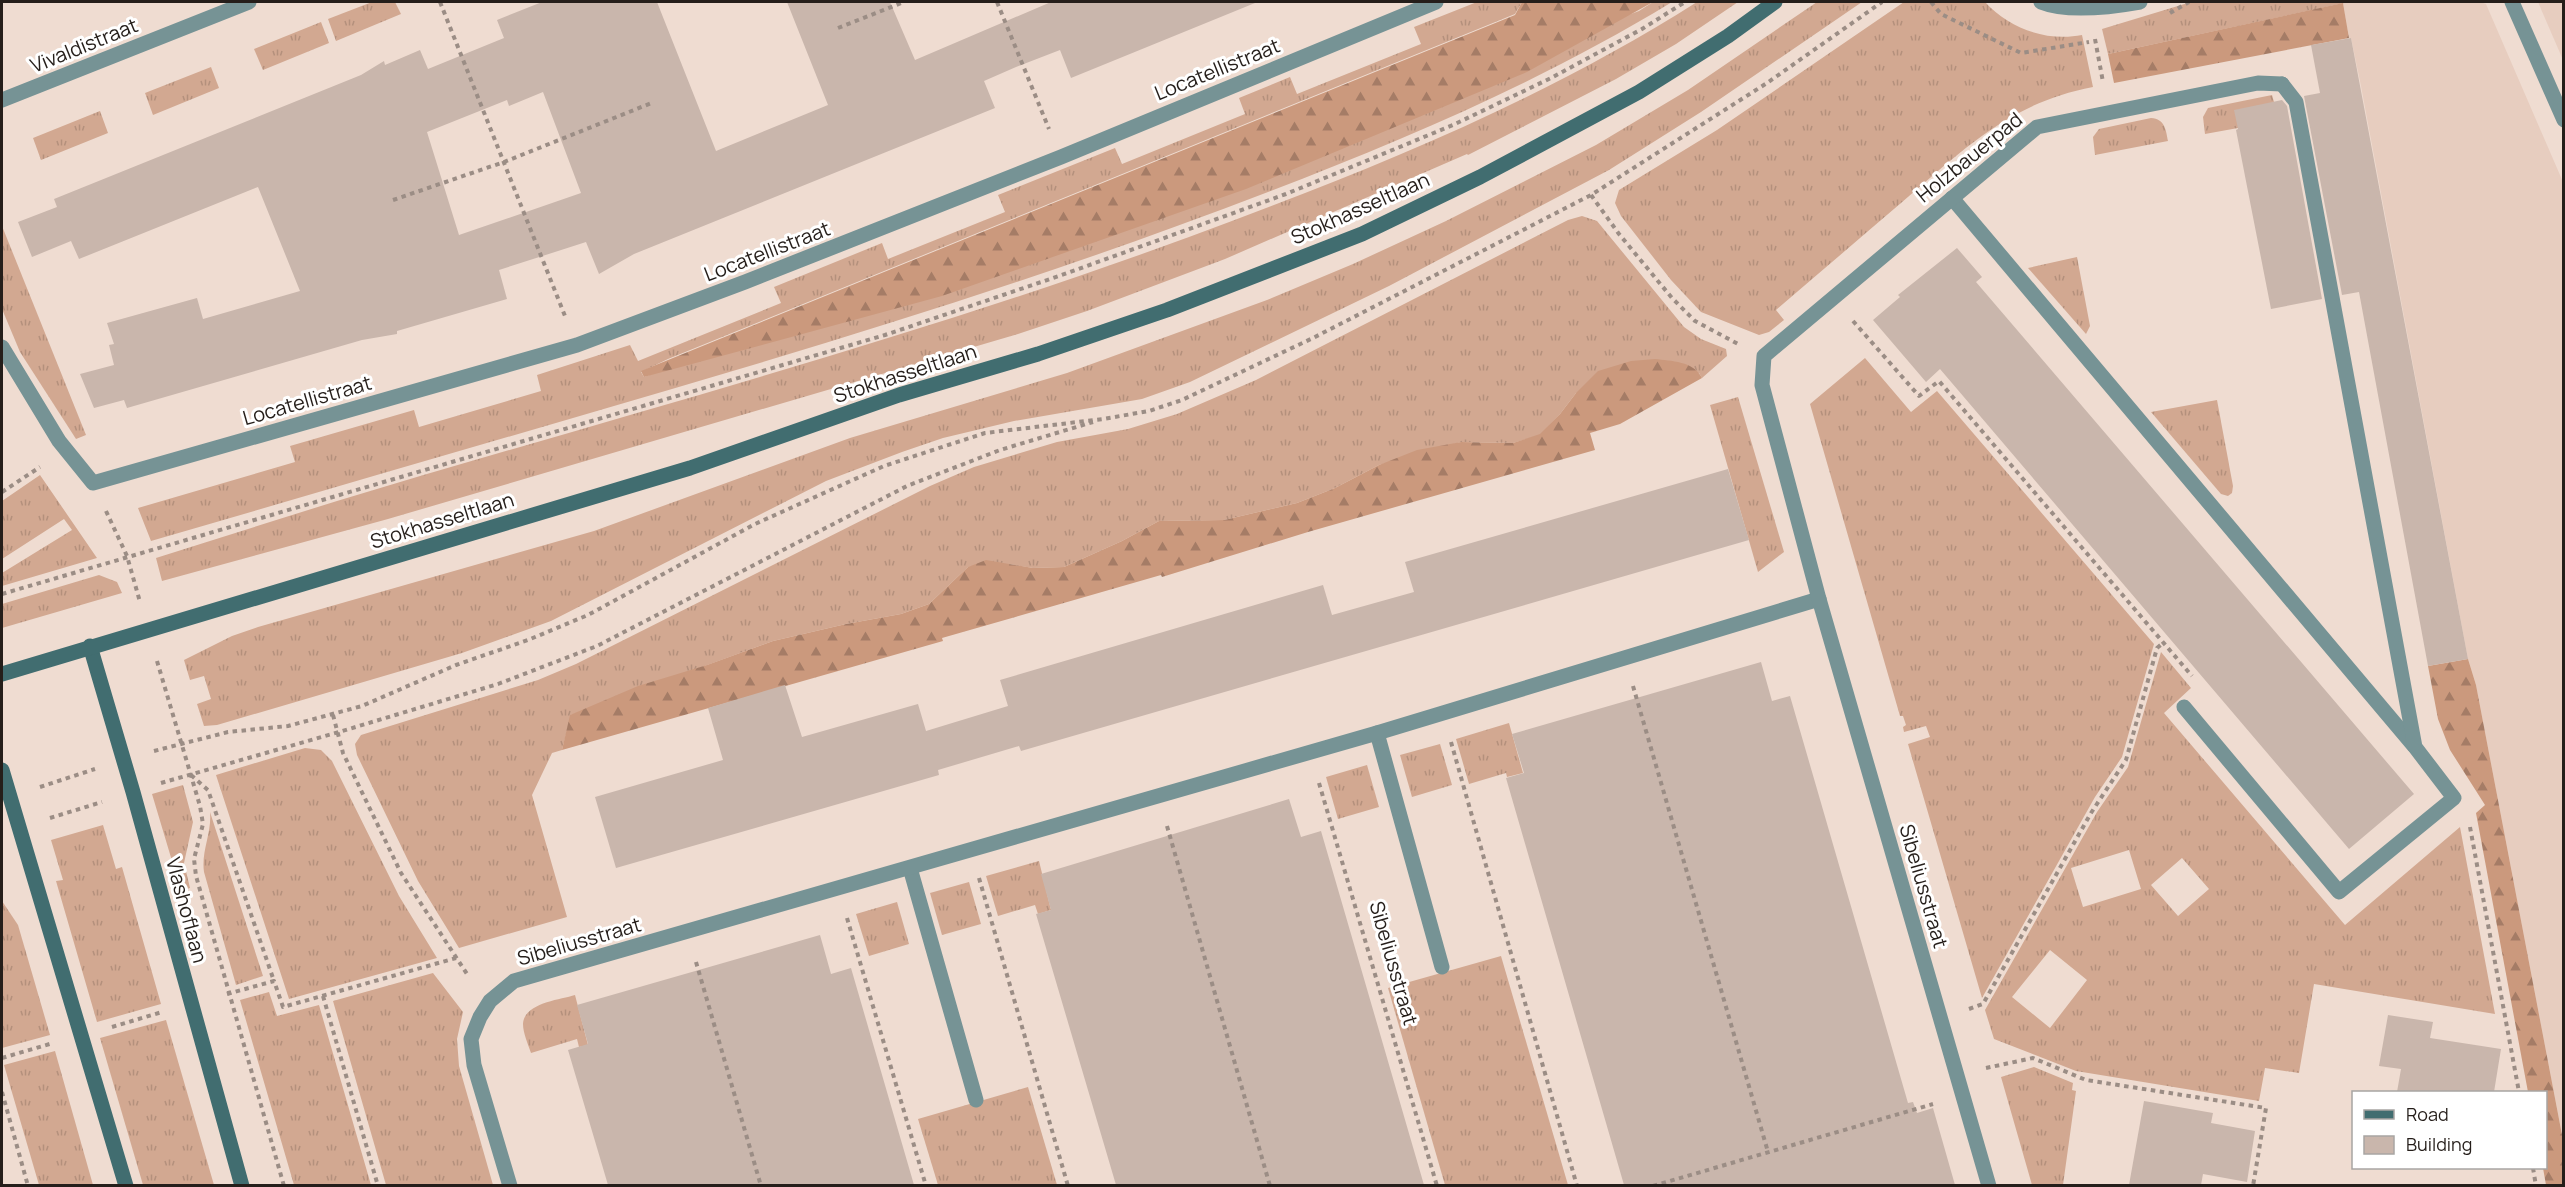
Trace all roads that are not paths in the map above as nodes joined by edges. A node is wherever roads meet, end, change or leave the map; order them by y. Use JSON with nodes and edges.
{"nodes":[{"id":1,"x":249,"y":2,"type":"edge"},
{"id":2,"x":1436,"y":2,"type":"edge"},
{"id":3,"x":1775,"y":2,"type":"edge"},
{"id":4,"x":2041,"y":2,"type":"edge"},
{"id":5,"x":2140,"y":2,"type":"edge"},
{"id":6,"x":2512,"y":2,"type":"edge"},
{"id":7,"x":2,"y":100,"type":"edge"},
{"id":8,"x":2564,"y":120,"type":"edge"},
{"id":9,"x":1952,"y":198,"type":"junction"},
{"id":10,"x":2,"y":347,"type":"edge"},
{"id":11,"x":1764,"y":356,"type":"joint"},
{"id":12,"x":1819,"y":599,"type":"junction"},
{"id":13,"x":90,"y":646,"type":"junction"},
{"id":14,"x":2,"y":674,"type":"edge"},
{"id":15,"x":2184,"y":707,"type":"road end"},
{"id":16,"x":1377,"y":733,"type":"junction"},
{"id":17,"x":2415,"y":747,"type":"junction"},
{"id":18,"x":2,"y":770,"type":"edge"},
{"id":19,"x":910,"y":868,"type":"junction"},
{"id":20,"x":1442,"y":967,"type":"dead end"},
{"id":21,"x":976,"y":1100,"type":"dead end"},
{"id":22,"x":126,"y":1185,"type":"edge"},
{"id":23,"x":242,"y":1185,"type":"edge"},
{"id":24,"x":510,"y":1185,"type":"edge"},
{"id":25,"x":1989,"y":1185,"type":"edge"}],
"edges":[{"from":1,"to":7,"type":"street","name":"Vivaldistraat"},
{"from":2,"to":10,"type":"street","name":"Locatellistraat"},
{"from":3,"to":13,"type":"street","name":"Stokhasseltlaan"},
{"from":4,"to":5,"type":"street"},
{"from":6,"to":8,"type":"street"},
{"from":9,"to":11,"type":"street","name":"Holzbauerpad"},
{"from":9,"to":17,"type":"street"},
{"from":9,"to":17,"type":"street","name":"Holzbauerpad"},
{"from":11,"to":12,"type":"street","name":"Sibeliusstraat"},
{"from":12,"to":16,"type":"street","name":"Sibeliusstraat"},
{"from":12,"to":25,"type":"street","name":"Sibeliusstraat"},
{"from":13,"to":14,"type":"street","name":"Stokhasseltlaan"},
{"from":13,"to":23,"type":"street","name":"Vlashoflaan"},
{"from":15,"to":17,"type":"street"},
{"from":16,"to":19,"type":"street","name":"Sibeliusstraat"},
{"from":16,"to":20,"type":"street"},
{"from":18,"to":22,"type":"street"},
{"from":19,"to":21,"type":"street"},
{"from":19,"to":24,"type":"street","name":"Sibeliusstraat"}]}
